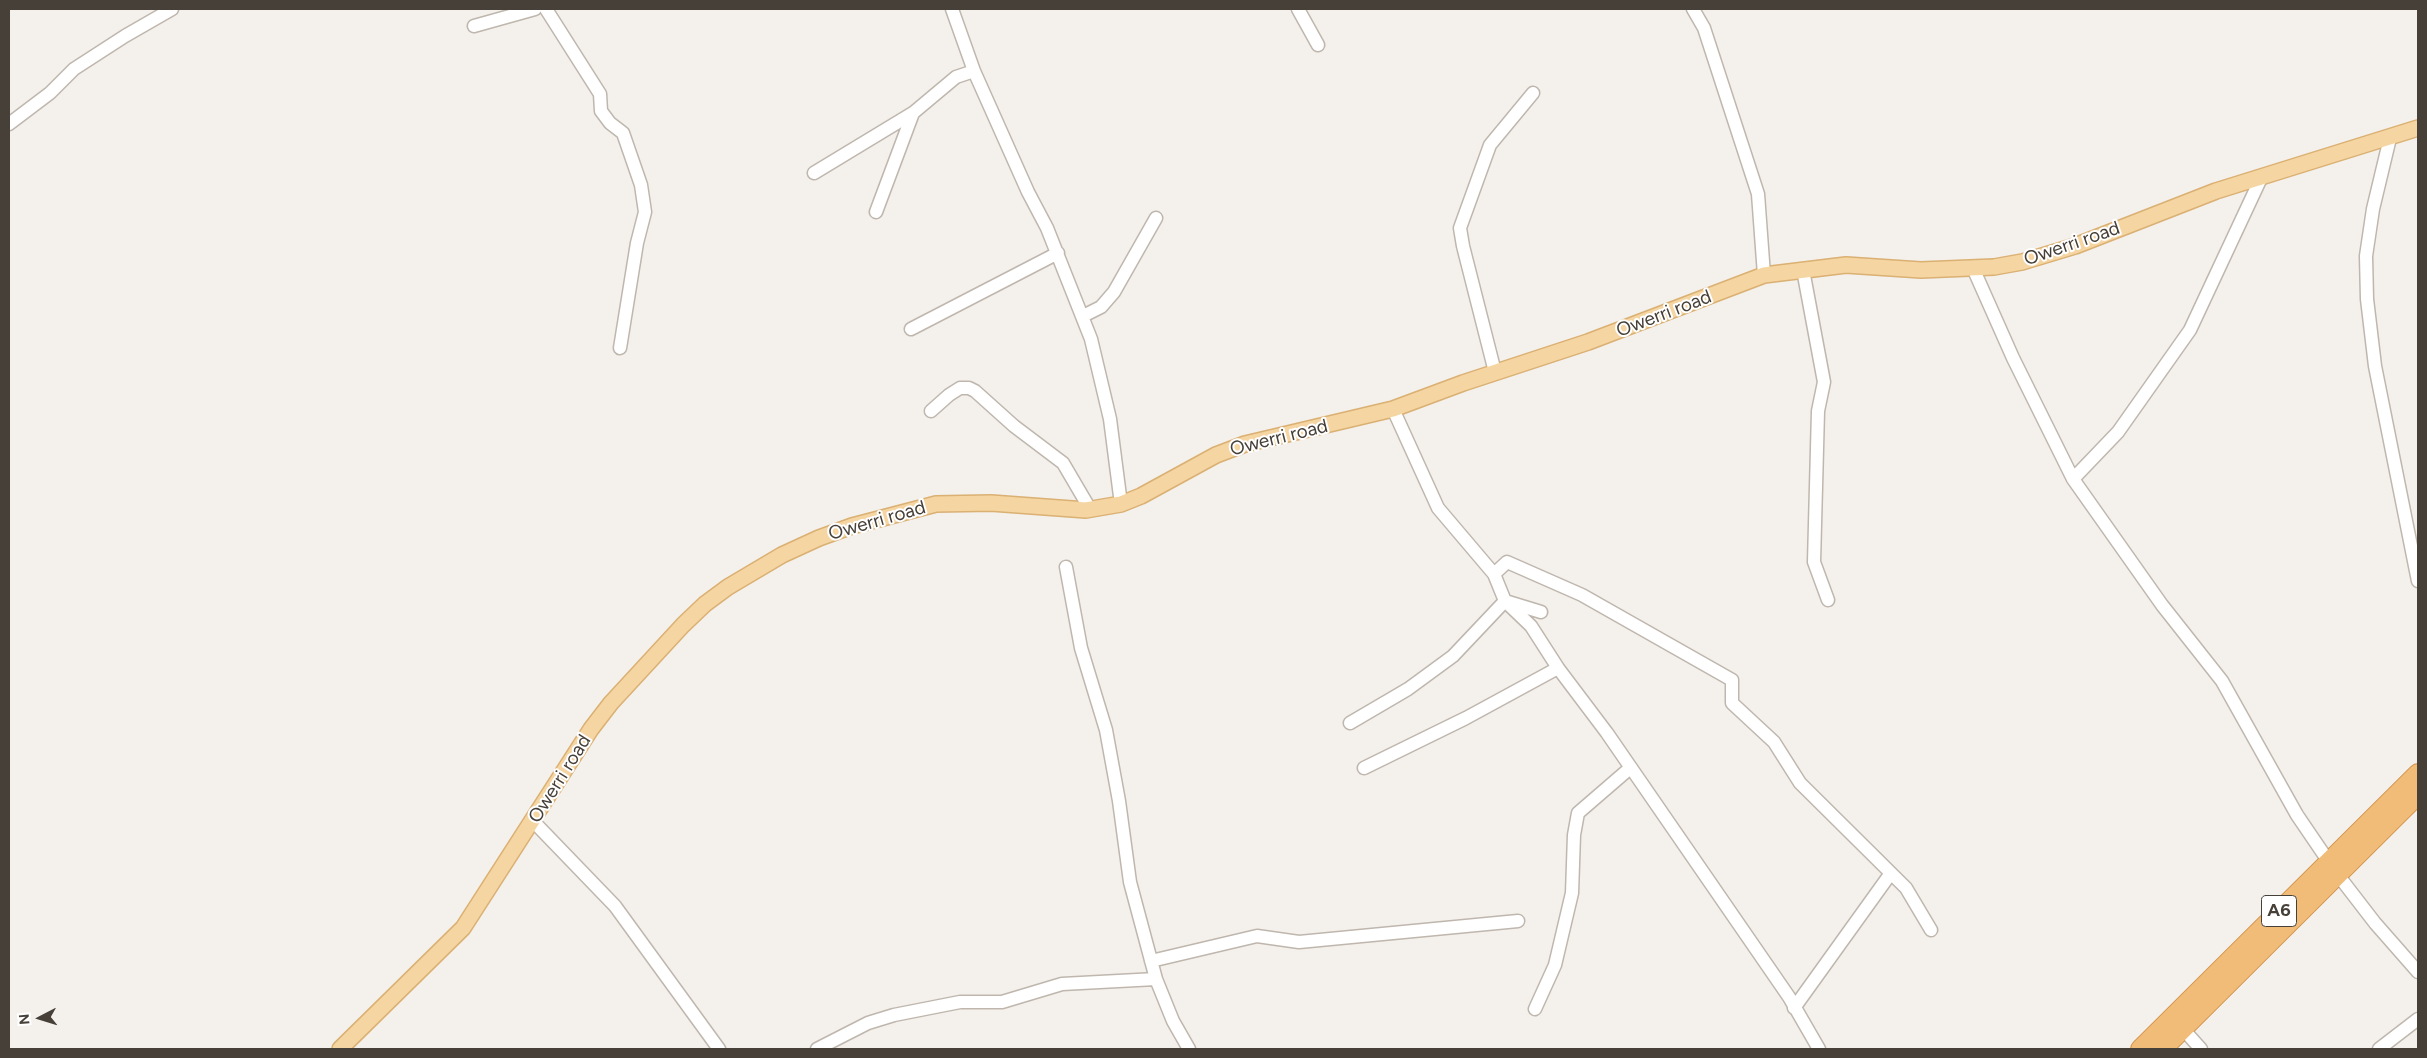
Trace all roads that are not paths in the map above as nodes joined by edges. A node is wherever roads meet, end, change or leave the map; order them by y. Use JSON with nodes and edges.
{"nodes":[{"id":1,"x":172,"y":9,"type":"edge"},
{"id":2,"x":535,"y":9,"type":"edge"},
{"id":3,"x":546,"y":9,"type":"edge"},
{"id":4,"x":952,"y":9,"type":"edge"},
{"id":5,"x":1298,"y":9,"type":"edge"},
{"id":6,"x":1693,"y":9,"type":"edge"},
{"id":7,"x":474,"y":26,"type":"dead end"},
{"id":8,"x":1318,"y":45,"type":"dead end"},
{"id":9,"x":974,"y":71,"type":"junction"},
{"id":10,"x":1532,"y":93,"type":"dead end"},
{"id":11,"x":913,"y":113,"type":"junction"},
{"id":12,"x":9,"y":124,"type":"edge"},
{"id":13,"x":2418,"y":128,"type":"edge"},
{"id":14,"x":2390,"y":138,"type":"junction"},
{"id":15,"x":814,"y":173,"type":"dead end"},
{"id":16,"x":2262,"y":176,"type":"junction"},
{"id":17,"x":876,"y":212,"type":"dead end"},
{"id":18,"x":1156,"y":218,"type":"dead end"},
{"id":19,"x":1058,"y":253,"type":"junction"},
{"id":20,"x":1973,"y":268,"type":"junction"},
{"id":21,"x":1803,"y":270,"type":"junction"},
{"id":22,"x":1764,"y":275,"type":"junction"},
{"id":23,"x":1082,"y":316,"type":"junction"},
{"id":24,"x":911,"y":329,"type":"dead end"},
{"id":25,"x":620,"y":348,"type":"dead end"},
{"id":26,"x":1496,"y":372,"type":"junction"},
{"id":27,"x":1393,"y":409,"type":"junction"},
{"id":28,"x":932,"y":411,"type":"dead end"},
{"id":29,"x":2073,"y":479,"type":"junction"},
{"id":30,"x":1121,"y":504,"type":"junction"},
{"id":31,"x":1090,"y":509,"type":"junction"},
{"id":32,"x":1066,"y":567,"type":"dead end"},
{"id":33,"x":1494,"y":574,"type":"junction"},
{"id":34,"x":2418,"y":581,"type":"edge"},
{"id":35,"x":1828,"y":600,"type":"dead end"},
{"id":36,"x":1505,"y":601,"type":"junction"},
{"id":37,"x":1541,"y":612,"type":"dead end"},
{"id":38,"x":1558,"y":668,"type":"junction"},
{"id":39,"x":1350,"y":723,"type":"dead end"},
{"id":40,"x":1364,"y":768,"type":"dead end"},
{"id":41,"x":1629,"y":769,"type":"junction"},
{"id":42,"x":2418,"y":773,"type":"edge"},
{"id":43,"x":2416,"y":802,"type":"edge"},
{"id":44,"x":533,"y":820,"type":"junction"},
{"id":45,"x":2334,"y":869,"type":"junction"},
{"id":46,"x":1890,"y":873,"type":"junction"},
{"id":47,"x":1518,"y":920,"type":"dead end"},
{"id":48,"x":1932,"y":930,"type":"dead end"},
{"id":49,"x":1151,"y":961,"type":"junction"},
{"id":50,"x":2418,"y":972,"type":"edge"},
{"id":51,"x":1156,"y":979,"type":"junction"},
{"id":52,"x":1794,"y":1008,"type":"junction"},
{"id":53,"x":1535,"y":1009,"type":"dead end"},
{"id":54,"x":2418,"y":1019,"type":"edge"},
{"id":55,"x":2183,"y":1029,"type":"junction"},
{"id":56,"x":340,"y":1049,"type":"edge"},
{"id":57,"x":719,"y":1049,"type":"edge"},
{"id":58,"x":817,"y":1049,"type":"edge"},
{"id":59,"x":1189,"y":1049,"type":"edge"},
{"id":60,"x":1819,"y":1049,"type":"edge"},
{"id":61,"x":2140,"y":1049,"type":"edge"},
{"id":62,"x":2163,"y":1049,"type":"edge"},
{"id":63,"x":2201,"y":1049,"type":"edge"},
{"id":64,"x":2379,"y":1049,"type":"edge"}],
"edges":[{"from":1,"to":12,"type":"street"},
{"from":2,"to":7,"type":"street"},
{"from":3,"to":25,"type":"street"},
{"from":4,"to":9,"type":"street"},
{"from":5,"to":8,"type":"street"},
{"from":6,"to":22,"type":"street"},
{"from":9,"to":11,"type":"street"},
{"from":9,"to":19,"type":"street"},
{"from":10,"to":26,"type":"street"},
{"from":11,"to":15,"type":"street"},
{"from":11,"to":17,"type":"street"},
{"from":13,"to":14,"type":"main road","name":"Owerri road"},
{"from":14,"to":16,"type":"main road","name":"Owerri road"},
{"from":14,"to":34,"type":"street"},
{"from":16,"to":20,"type":"main road","name":"Owerri road"},
{"from":16,"to":29,"type":"street"},
{"from":18,"to":23,"type":"street"},
{"from":19,"to":23,"type":"street"},
{"from":19,"to":24,"type":"street"},
{"from":20,"to":21,"type":"main road","name":"Owerri road"},
{"from":20,"to":29,"type":"street"},
{"from":21,"to":22,"type":"main road","name":"Owerri road"},
{"from":21,"to":35,"type":"street"},
{"from":22,"to":26,"type":"main road","name":"Owerri road"},
{"from":23,"to":30,"type":"street"},
{"from":26,"to":27,"type":"main road","name":"Owerri road"},
{"from":27,"to":30,"type":"main road","name":"Owerri road"},
{"from":27,"to":33,"type":"street"},
{"from":28,"to":31,"type":"street"},
{"from":29,"to":45,"type":"street"},
{"from":30,"to":31,"type":"main road","name":"Owerri road"},
{"from":31,"to":44,"type":"main road","name":"Owerri road"},
{"from":32,"to":49,"type":"street"},
{"from":33,"to":36,"type":"street"},
{"from":33,"to":46,"type":"street"},
{"from":36,"to":37,"type":"street"},
{"from":36,"to":38,"type":"street"},
{"from":36,"to":39,"type":"street"},
{"from":38,"to":40,"type":"street"},
{"from":38,"to":41,"type":"street"},
{"from":41,"to":52,"type":"street"},
{"from":41,"to":53,"type":"street"},
{"from":42,"to":45,"type":"highway","number":"A6"},
{"from":43,"to":45,"type":"highway","number":"A6"},
{"from":44,"to":56,"type":"main road","name":"Owerri road"},
{"from":44,"to":57,"type":"street"},
{"from":45,"to":50,"type":"street"},
{"from":45,"to":55,"type":"highway","number":"A6"},
{"from":45,"to":61,"type":"highway","number":"A6"},
{"from":46,"to":48,"type":"street"},
{"from":46,"to":52,"type":"street"},
{"from":47,"to":49,"type":"street"},
{"from":49,"to":51,"type":"street"},
{"from":51,"to":58,"type":"street"},
{"from":51,"to":59,"type":"street"},
{"from":52,"to":60,"type":"street"},
{"from":54,"to":64,"type":"street"},
{"from":55,"to":62,"type":"highway","number":"A6"},
{"from":55,"to":63,"type":"street"}]}
